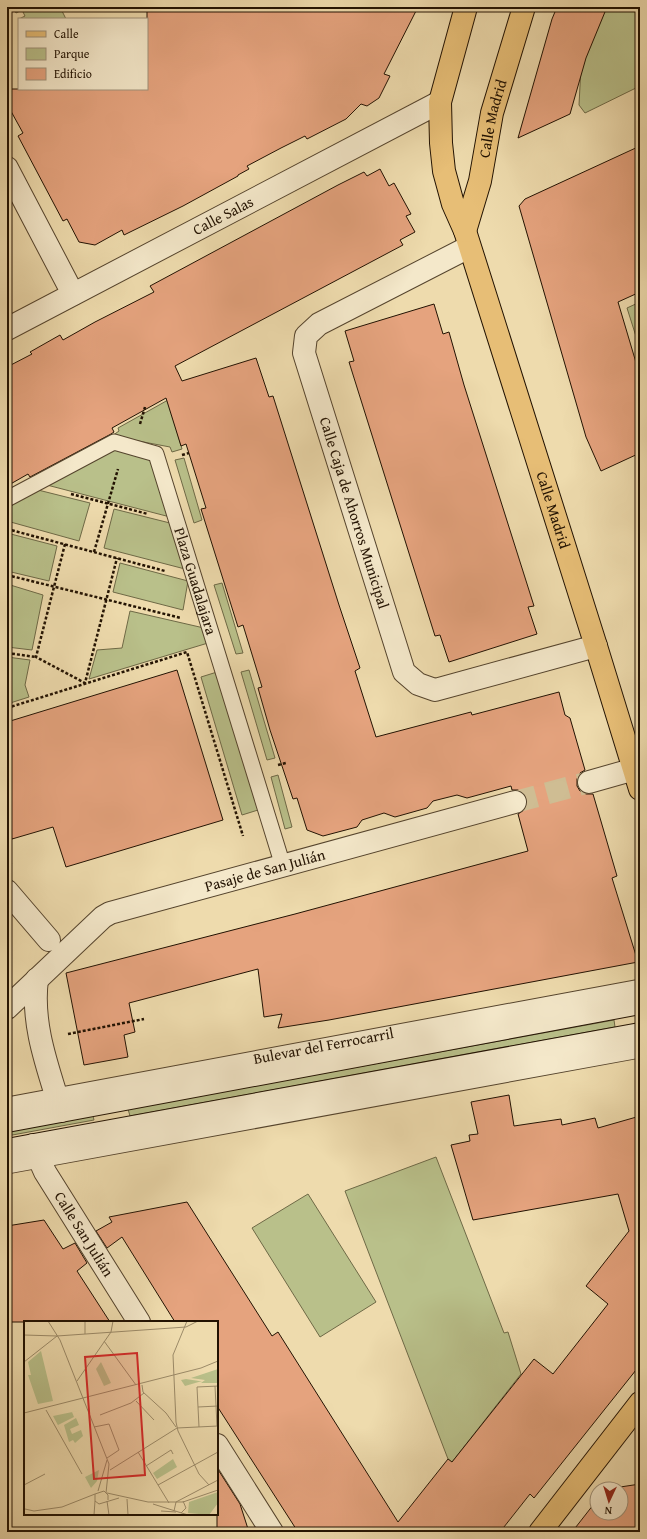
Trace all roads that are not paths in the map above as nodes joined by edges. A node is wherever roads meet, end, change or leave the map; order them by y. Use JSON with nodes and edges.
{"nodes":[{"id":1,"x":466,"y":7,"type":"edge"},
{"id":2,"x":524,"y":7,"type":"edge"},
{"id":3,"x":440,"y":102,"type":"junction"},
{"id":4,"x":7,"y":168,"type":"edge"},
{"id":5,"x":467,"y":239,"type":"junction"},
{"id":6,"x":73,"y":294,"type":"junction"},
{"id":7,"x":7,"y":329,"type":"edge"},
{"id":8,"x":7,"y":499,"type":"edge"},
{"id":9,"x":596,"y":646,"type":"junction"},
{"id":10,"x":637,"y":779,"type":"edge"},
{"id":11,"x":589,"y":782,"type":"tunnel mouth"},
{"id":12,"x":515,"y":802,"type":"tunnel mouth"},
{"id":13,"x":283,"y":866,"type":"junction"},
{"id":14,"x":7,"y":891,"type":"edge"},
{"id":15,"x":49,"y":940,"type":"dead end"},
{"id":16,"x":37,"y":979,"type":"junction"},
{"id":17,"x":640,"y":987,"type":"edge"},
{"id":18,"x":640,"y":1003,"type":"edge"},
{"id":19,"x":7,"y":1008,"type":"edge"},
{"id":20,"x":640,"y":1034,"type":"edge"},
{"id":21,"x":640,"y":1050,"type":"edge"},
{"id":22,"x":59,"y":1104,"type":"junction"},
{"id":23,"x":7,"y":1105,"type":"edge"},
{"id":24,"x":7,"y":1121,"type":"edge"},
{"id":25,"x":7,"y":1150,"type":"edge"},
{"id":26,"x":36,"y":1153,"type":"junction"},
{"id":27,"x":7,"y":1166,"type":"edge"},
{"id":28,"x":139,"y":1321,"type":"edge"},
{"id":29,"x":640,"y":1403,"type":"edge"},
{"id":30,"x":218,"y":1447,"type":"edge"},
{"id":31,"x":272,"y":1532,"type":"edge"},
{"id":32,"x":540,"y":1532,"type":"edge"}],
"edges":[{"from":1,"to":3,"type":"main road","name":"Calle Madrid"},
{"from":2,"to":5,"type":"main road","name":"Calle Madrid"},
{"from":3,"to":5,"type":"main road","name":"Calle Madrid"},
{"from":3,"to":6,"type":"street","name":"Calle Salas"},
{"from":4,"to":6,"type":"street"},
{"from":5,"to":9,"type":"main road","name":"Calle Madrid"},
{"from":5,"to":9,"type":"street","name":"Calle Caja de Ahorros Municipal"},
{"from":6,"to":7,"type":"street","name":"Calle Salas"},
{"from":8,"to":13,"type":"lane","name":"Plaza Guadalajara"},
{"from":9,"to":10,"type":"main road","name":"Calle Madrid"},
{"from":10,"to":11,"type":"street"},
{"from":12,"to":13,"type":"street","name":"Pasaje de San Julián"},
{"from":13,"to":16,"type":"street","name":"Pasaje de San Julián"},
{"from":14,"to":15,"type":"street"},
{"from":16,"to":19,"type":"street"},
{"from":16,"to":22,"type":"street"},
{"from":17,"to":22,"type":"lane","name":"Bulevar del Ferrocarril"},
{"from":18,"to":22,"type":"street","name":"Bulevar del Ferrocarril"},
{"from":20,"to":26,"type":"street"},
{"from":21,"to":26,"type":"lane"},
{"from":22,"to":23,"type":"lane","name":"Bulevar del Ferrocarril"},
{"from":22,"to":24,"type":"street","name":"Bulevar del Ferrocarril"},
{"from":25,"to":26,"type":"street"},
{"from":26,"to":27,"type":"lane"},
{"from":26,"to":28,"type":"street","name":"Calle San Julián"},
{"from":29,"to":32,"type":"main road"},
{"from":30,"to":31,"type":"street"}]}
